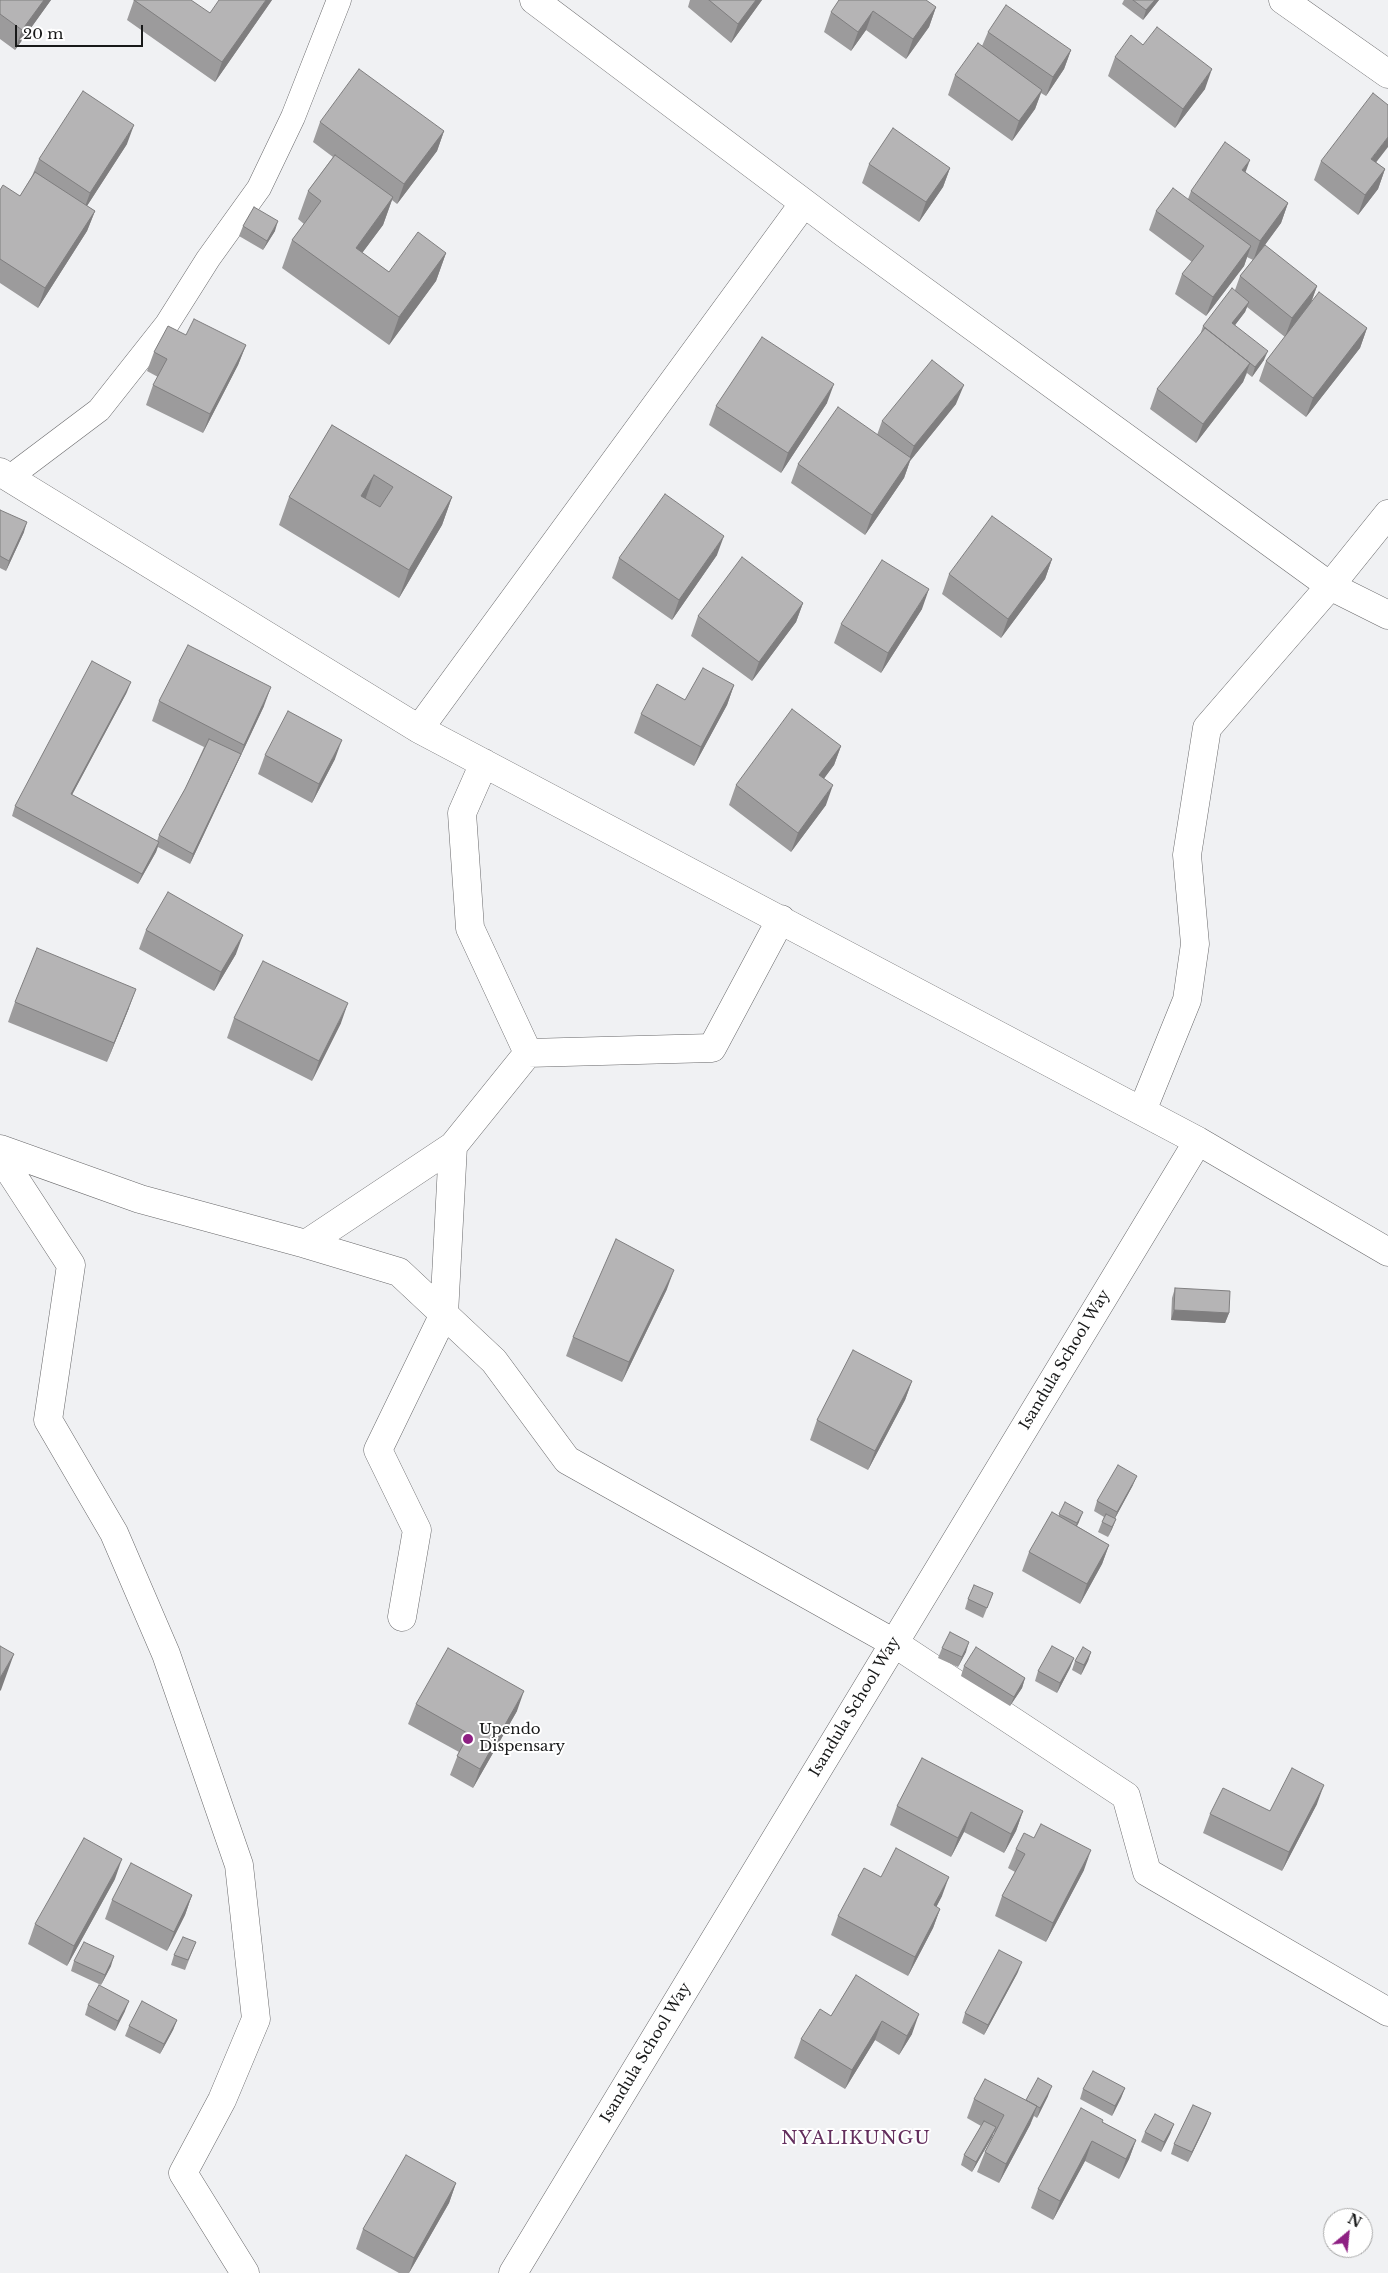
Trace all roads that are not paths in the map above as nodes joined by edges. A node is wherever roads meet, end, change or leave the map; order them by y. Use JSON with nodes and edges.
{"nodes":[{"id":1,"x":339,"y":0,"type":"edge"},
{"id":2,"x":534,"y":0,"type":"edge"},
{"id":3,"x":1283,"y":0,"type":"edge"},
{"id":4,"x":1388,"y":74,"type":"edge"},
{"id":5,"x":804,"y":203,"type":"junction"},
{"id":6,"x":5,"y":475,"type":"edge"},
{"id":7,"x":1388,"y":514,"type":"edge"},
{"id":8,"x":1330,"y":586,"type":"junction"},
{"id":9,"x":1388,"y":615,"type":"edge"},
{"id":10,"x":419,"y":729,"type":"junction"},
{"id":11,"x":484,"y":763,"type":"junction"},
{"id":12,"x":780,"y":920,"type":"junction"},
{"id":13,"x":528,"y":1053,"type":"junction"},
{"id":14,"x":1142,"y":1111,"type":"junction"},
{"id":15,"x":1198,"y":1141,"type":"junction"},
{"id":16,"x":453,"y":1146,"type":"junction"},
{"id":17,"x":0,"y":1149,"type":"edge"},
{"id":18,"x":0,"y":1156,"type":"edge"},
{"id":19,"x":306,"y":1244,"type":"junction"},
{"id":20,"x":1388,"y":1252,"type":"edge"},
{"id":21,"x":444,"y":1314,"type":"junction"},
{"id":22,"x":402,"y":1617,"type":"dead end"},
{"id":23,"x":894,"y":1642,"type":"junction"},
{"id":24,"x":1388,"y":2012,"type":"edge"},
{"id":25,"x":245,"y":2273,"type":"edge"},
{"id":26,"x":512,"y":2273,"type":"edge"}],
"edges":[{"from":1,"to":6,"type":"lane"},
{"from":2,"to":5,"type":"street"},
{"from":3,"to":4,"type":"street"},
{"from":5,"to":8,"type":"street"},
{"from":5,"to":10,"type":"street"},
{"from":6,"to":10,"type":"street"},
{"from":7,"to":8,"type":"street"},
{"from":8,"to":9,"type":"street"},
{"from":8,"to":14,"type":"street"},
{"from":10,"to":11,"type":"street"},
{"from":11,"to":12,"type":"street"},
{"from":11,"to":13,"type":"street"},
{"from":12,"to":13,"type":"street"},
{"from":12,"to":14,"type":"street"},
{"from":13,"to":16,"type":"street"},
{"from":14,"to":15,"type":"street"},
{"from":15,"to":20,"type":"street"},
{"from":15,"to":23,"type":"street","name":"Isandula School Way"},
{"from":16,"to":19,"type":"street"},
{"from":16,"to":21,"type":"street"},
{"from":17,"to":19,"type":"street"},
{"from":18,"to":25,"type":"street"},
{"from":19,"to":21,"type":"street"},
{"from":21,"to":22,"type":"street"},
{"from":21,"to":23,"type":"street"},
{"from":23,"to":24,"type":"street"},
{"from":23,"to":26,"type":"street","name":"Isandula School Way"}]}
